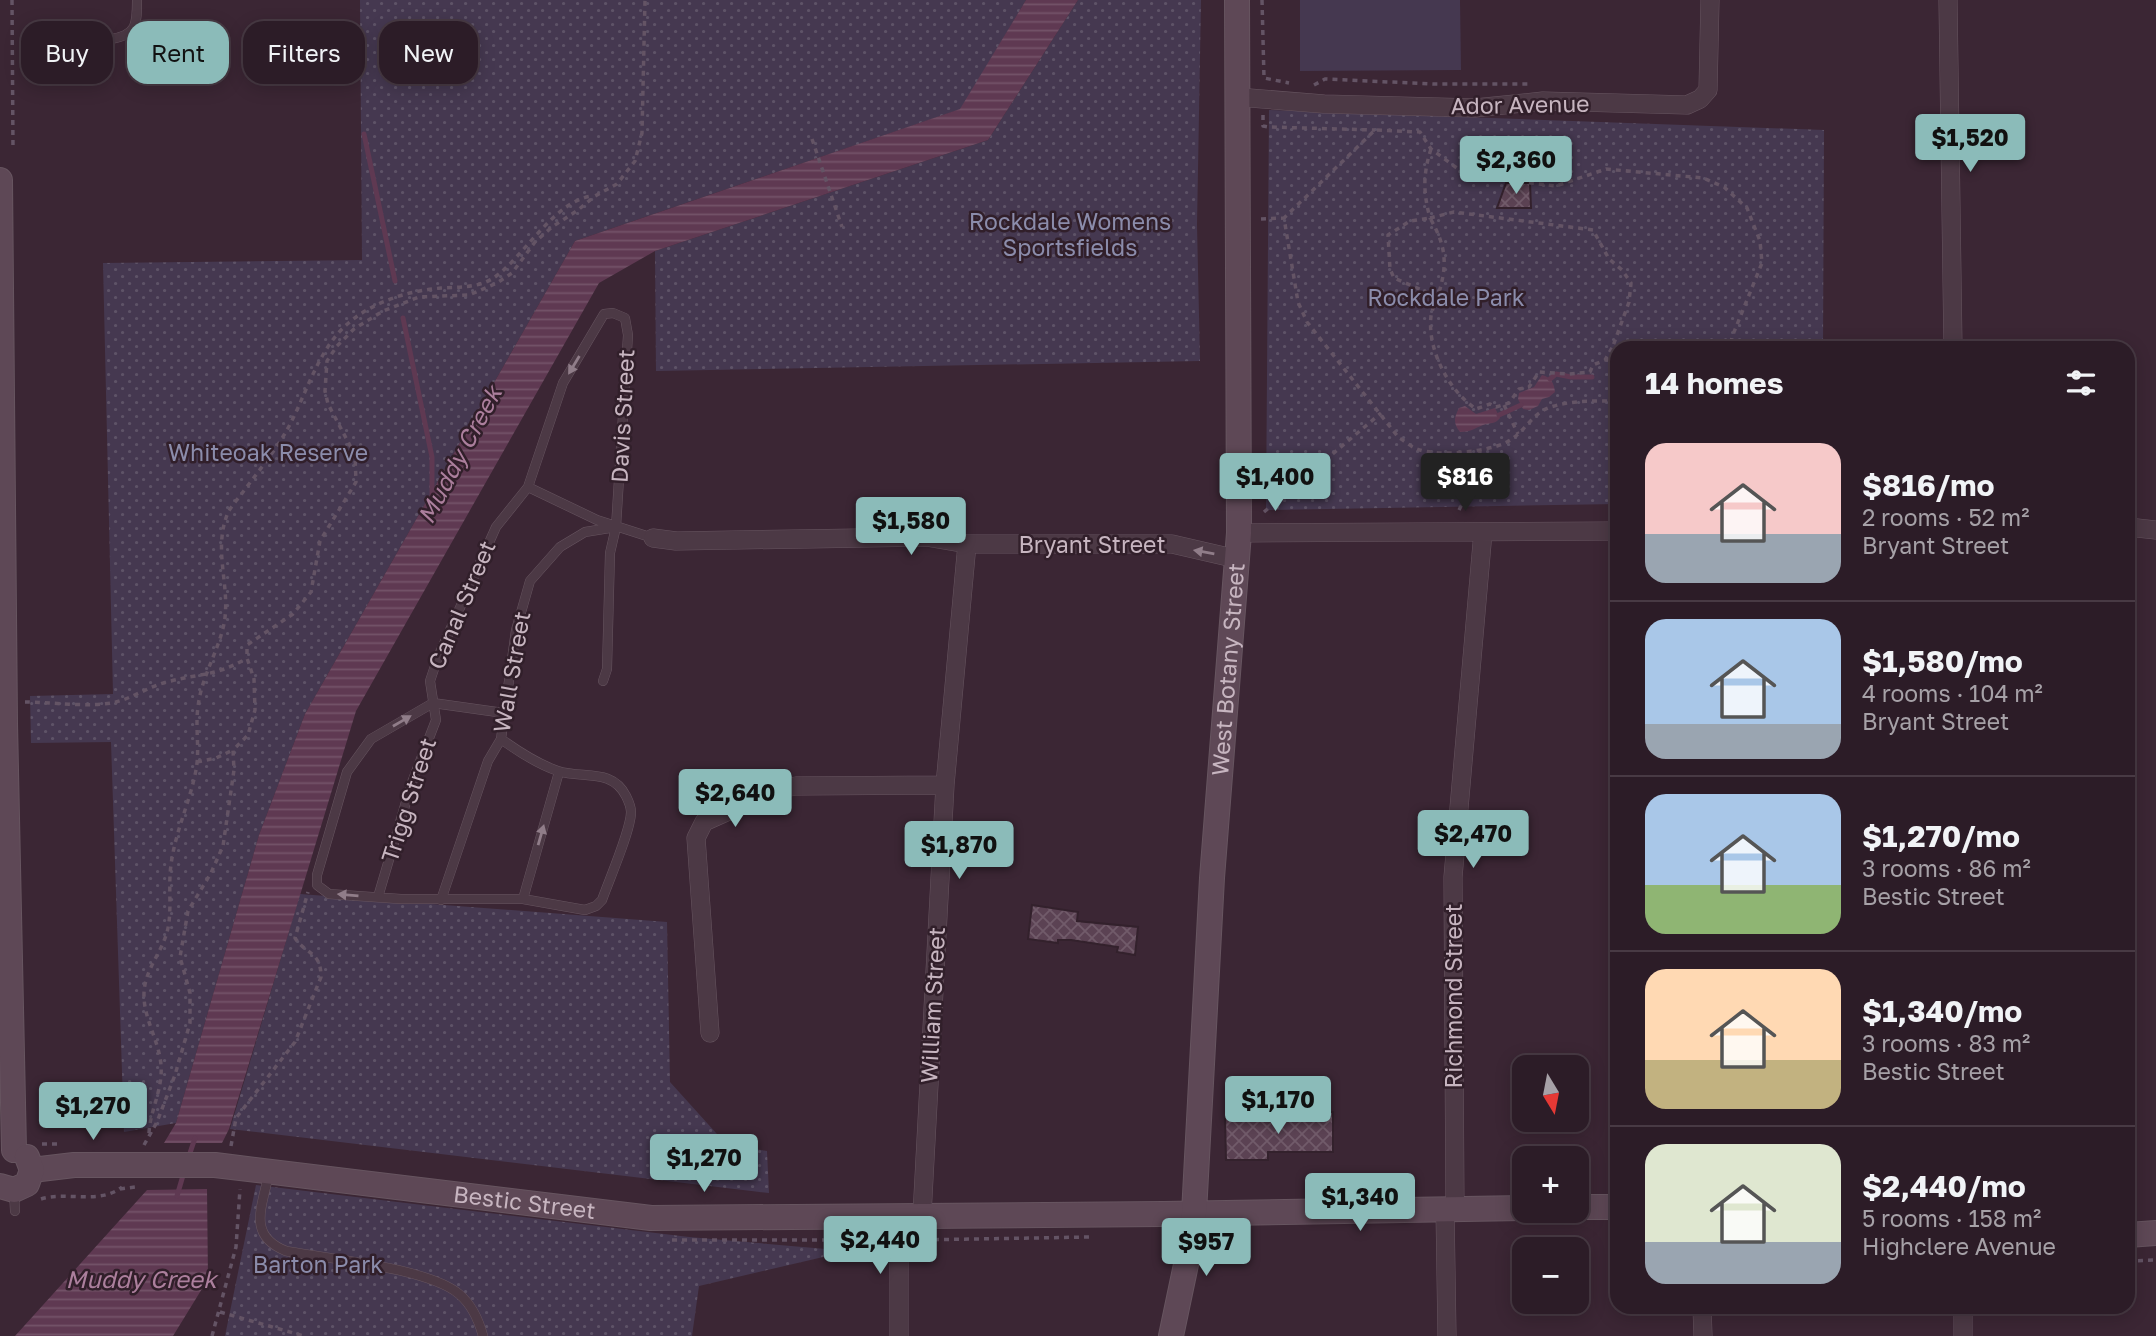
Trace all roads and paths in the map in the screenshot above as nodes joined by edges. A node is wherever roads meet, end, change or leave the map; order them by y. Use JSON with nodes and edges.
{"nodes":[{"id":1,"x":12,"y":0,"type":"edge"},
{"id":2,"x":137,"y":0,"type":"edge"},
{"id":3,"x":645,"y":0,"type":"edge"},
{"id":4,"x":1237,"y":0,"type":"edge"},
{"id":5,"x":1262,"y":0,"type":"edge"},
{"id":6,"x":1710,"y":0,"type":"edge"},
{"id":7,"x":1948,"y":0,"type":"edge"},
{"id":8,"x":113,"y":39,"type":"edge"},
{"id":9,"x":1295,"y":84,"type":"dead end"},
{"id":10,"x":1535,"y":84,"type":"dead end"},
{"id":11,"x":1305,"y":85,"type":"dead end"},
{"id":12,"x":1237,"y":97,"type":"junction"},
{"id":13,"x":1263,"y":115,"type":"dead end"},
{"id":14,"x":1375,"y":130,"type":"junction"},
{"id":15,"x":812,"y":139,"type":"dead end"},
{"id":16,"x":1431,"y":149,"type":"junction"},
{"id":17,"x":13,"y":150,"type":"dead end"},
{"id":18,"x":0,"y":180,"type":"edge"},
{"id":19,"x":595,"y":196,"type":"junction"},
{"id":20,"x":1284,"y":218,"type":"junction"},
{"id":21,"x":1430,"y":218,"type":"junction"},
{"id":22,"x":1261,"y":219,"type":"dead end"},
{"id":23,"x":842,"y":227,"type":"dead end"},
{"id":24,"x":0,"y":269,"type":"edge"},
{"id":25,"x":1438,"y":297,"type":"junction"},
{"id":26,"x":613,"y":313,"type":"joint"},
{"id":27,"x":1615,"y":341,"type":"edge"},
{"id":28,"x":1731,"y":341,"type":"edge"},
{"id":29,"x":1953,"y":341,"type":"edge"},
{"id":30,"x":1610,"y":351,"type":"edge"},
{"id":31,"x":1605,"y":360,"type":"junction"},
{"id":32,"x":1610,"y":361,"type":"edge"},
{"id":33,"x":1610,"y":401,"type":"edge"},
{"id":34,"x":1504,"y":405,"type":"junction"},
{"id":35,"x":1381,"y":414,"type":"junction"},
{"id":36,"x":1518,"y":434,"type":"junction"},
{"id":37,"x":1480,"y":450,"type":"junction"},
{"id":38,"x":528,"y":487,"type":"junction"},
{"id":39,"x":2,"y":506,"type":"edge"},
{"id":40,"x":1459,"y":510,"type":"dead end"},
{"id":41,"x":1264,"y":512,"type":"dead end"},
{"id":42,"x":2156,"y":523,"type":"edge"},
{"id":43,"x":2135,"y":526,"type":"edge"},
{"id":44,"x":615,"y":527,"type":"junction"},
{"id":45,"x":2135,"y":527,"type":"edge"},
{"id":46,"x":2156,"y":530,"type":"edge"},
{"id":47,"x":1610,"y":531,"type":"edge"},
{"id":48,"x":1483,"y":532,"type":"junction"},
{"id":49,"x":1239,"y":533,"type":"junction"},
{"id":50,"x":653,"y":538,"type":"joint"},
{"id":51,"x":967,"y":544,"type":"junction"},
{"id":52,"x":1237,"y":559,"type":"junction"},
{"id":53,"x":247,"y":658,"type":"junction"},
{"id":54,"x":206,"y":676,"type":"junction"},
{"id":55,"x":603,"y":681,"type":"dead end"},
{"id":56,"x":433,"y":703,"type":"junction"},
{"id":57,"x":504,"y":713,"type":"junction"},
{"id":58,"x":3,"y":716,"type":"edge"},
{"id":59,"x":501,"y":739,"type":"junction"},
{"id":60,"x":233,"y":750,"type":"junction"},
{"id":61,"x":197,"y":762,"type":"junction"},
{"id":62,"x":559,"y":772,"type":"junction"},
{"id":63,"x":945,"y":785,"type":"junction"},
{"id":64,"x":4,"y":832,"type":"edge"},
{"id":65,"x":378,"y":897,"type":"junction"},
{"id":66,"x":523,"y":899,"type":"junction"},
{"id":67,"x":441,"y":900,"type":"junction"},
{"id":68,"x":304,"y":903,"type":"dead end"},
{"id":69,"x":5,"y":977,"type":"edge"},
{"id":70,"x":710,"y":1033,"type":"dead end"},
{"id":71,"x":149,"y":1134,"type":"junction"},
{"id":72,"x":242,"y":1149,"type":"dead end"},
{"id":73,"x":7,"y":1152,"type":"edge"},
{"id":74,"x":222,"y":1153,"type":"junction"},
{"id":75,"x":150,"y":1155,"type":"junction"},
{"id":76,"x":32,"y":1170,"type":"junction"},
{"id":77,"x":269,"y":1171,"type":"junction"},
{"id":78,"x":233,"y":1188,"type":"dead end"},
{"id":79,"x":75,"y":1189,"type":"dead end"},
{"id":80,"x":120,"y":1189,"type":"dead end"},
{"id":81,"x":10,"y":1196,"type":"edge"},
{"id":82,"x":75,"y":1197,"type":"junction"},
{"id":83,"x":1589,"y":1207,"type":"edge"},
{"id":84,"x":1610,"y":1207,"type":"edge"},
{"id":85,"x":1512,"y":1208,"type":"edge"},
{"id":86,"x":1450,"y":1209,"type":"junction"},
{"id":87,"x":1194,"y":1213,"type":"junction"},
{"id":88,"x":910,"y":1216,"type":"junction"},
{"id":89,"x":2156,"y":1233,"type":"edge"},
{"id":90,"x":2135,"y":1234,"type":"edge"},
{"id":91,"x":2156,"y":1260,"type":"edge"},
{"id":92,"x":2135,"y":1261,"type":"edge"},
{"id":93,"x":220,"y":1312,"type":"junction"},
{"id":94,"x":1702,"y":1314,"type":"edge"},
{"id":95,"x":1962,"y":1314,"type":"edge"},
{"id":96,"x":212,"y":1336,"type":"edge"},
{"id":97,"x":304,"y":1336,"type":"edge"},
{"id":98,"x":483,"y":1336,"type":"edge"},
{"id":99,"x":899,"y":1336,"type":"edge"},
{"id":100,"x":1171,"y":1336,"type":"edge"},
{"id":101,"x":1447,"y":1336,"type":"edge"},
{"id":102,"x":1703,"y":1336,"type":"edge"},
{"id":103,"x":1963,"y":1336,"type":"edge"}],
"edges":[{"from":1,"to":17,"type":"path"},
{"from":2,"to":8,"type":"lane"},
{"from":3,"to":19,"type":"path"},
{"from":4,"to":12,"type":"main road","name":"West Botany Street"},
{"from":5,"to":9,"type":"path"},
{"from":6,"to":12,"type":"street","name":"Ador Avenue"},
{"from":7,"to":29,"type":"street"},
{"from":10,"to":11,"type":"path","name":"Ador Avenue"},
{"from":12,"to":49,"type":"main road","name":"West Botany Street"},
{"from":13,"to":14,"type":"path"},
{"from":14,"to":16,"type":"path"},
{"from":14,"to":20,"type":"path"},
{"from":15,"to":23,"type":"path"},
{"from":16,"to":21,"type":"path"},
{"from":16,"to":28,"type":"path"},
{"from":18,"to":24,"type":"main road"},
{"from":19,"to":53,"type":"path"},
{"from":19,"to":54,"type":"path"},
{"from":20,"to":22,"type":"path"},
{"from":20,"to":35,"type":"path"},
{"from":21,"to":25,"type":"path"},
{"from":21,"to":25,"type":"path"},
{"from":21,"to":27,"type":"path"},
{"from":24,"to":39,"type":"main road"},
{"from":25,"to":34,"type":"path"},
{"from":26,"to":38,"type":"lane","name":"Canal Street","one_way":true},
{"from":26,"to":44,"type":"lane","name":"Davis Street"},
{"from":30,"to":31,"type":"path"},
{"from":31,"to":32,"type":"path"},
{"from":31,"to":34,"type":"path"},
{"from":33,"to":36,"type":"path"},
{"from":34,"to":36,"type":"path"},
{"from":35,"to":37,"type":"path"},
{"from":35,"to":41,"type":"path"},
{"from":36,"to":37,"type":"path"},
{"from":37,"to":40,"type":"path"},
{"from":38,"to":44,"type":"lane"},
{"from":38,"to":56,"type":"lane","name":"Canal Street"},
{"from":39,"to":58,"type":"main road"},
{"from":42,"to":43,"type":"street"},
{"from":44,"to":50,"type":"lane"},
{"from":44,"to":55,"type":"lane"},
{"from":44,"to":57,"type":"lane","name":"Wall Street"},
{"from":45,"to":46,"type":"street"},
{"from":47,"to":48,"type":"street"},
{"from":48,"to":49,"type":"street"},
{"from":48,"to":86,"type":"street","name":"Richmond Street"},
{"from":49,"to":52,"type":"main road","name":"West Botany Street"},
{"from":50,"to":51,"type":"street","name":"Bryant Street"},
{"from":52,"to":51,"type":"street","name":"Bryant Street","one_way":true},
{"from":51,"to":63,"type":"street","name":"William Street"},
{"from":52,"to":87,"type":"main road","name":"West Botany Street"},
{"from":53,"to":54,"type":"path"},
{"from":53,"to":60,"type":"path"},
{"from":54,"to":58,"type":"path"},
{"from":54,"to":61,"type":"path"},
{"from":56,"to":57,"type":"lane"},
{"from":56,"to":65,"type":"lane","name":"Trigg Street"},
{"from":65,"to":56,"type":"lane","name":"Canal Street","one_way":true},
{"from":57,"to":59,"type":"lane","name":"Wall Street"},
{"from":58,"to":64,"type":"main road"},
{"from":59,"to":62,"type":"lane"},
{"from":59,"to":67,"type":"lane","name":"Wall Street"},
{"from":60,"to":61,"type":"path"},
{"from":60,"to":71,"type":"path"},
{"from":61,"to":71,"type":"path"},
{"from":66,"to":62,"type":"lane","one_way":true},
{"from":62,"to":66,"type":"lane","name":"Canal Street"},
{"from":63,"to":70,"type":"street"},
{"from":63,"to":88,"type":"street","name":"William Street"},
{"from":64,"to":69,"type":"main road"},
{"from":65,"to":67,"type":"lane","name":"Canal Street"},
{"from":66,"to":67,"type":"lane","name":"Canal Street"},
{"from":68,"to":74,"type":"path"},
{"from":69,"to":73,"type":"main road"},
{"from":71,"to":75,"type":"path"},
{"from":72,"to":74,"type":"path"},
{"from":73,"to":76,"type":"main road"},
{"from":74,"to":75,"type":"main road","name":"Bestic Street"},
{"from":74,"to":77,"type":"main road","name":"Bestic Street"},
{"from":75,"to":76,"type":"main road","name":"Bestic Street"},
{"from":76,"to":81,"type":"main road"},
{"from":77,"to":88,"type":"main road","name":"Bestic Street"},
{"from":77,"to":98,"type":"lane"},
{"from":78,"to":93,"type":"path"},
{"from":79,"to":82,"type":"path"},
{"from":80,"to":82,"type":"path"},
{"from":81,"to":82,"type":"path"},
{"from":83,"to":84,"type":"main road"},
{"from":85,"to":86,"type":"main road","name":"Bestic Street"},
{"from":86,"to":87,"type":"main road","name":"Bestic Street"},
{"from":86,"to":101,"type":"street","name":"Richmond Street"},
{"from":87,"to":88,"type":"main road","name":"Bestic Street"},
{"from":87,"to":100,"type":"main road","name":"West Botany Street"},
{"from":88,"to":99,"type":"street","name":"William Street"},
{"from":89,"to":90,"type":"main road"},
{"from":91,"to":92,"type":"path"},
{"from":93,"to":96,"type":"path"},
{"from":93,"to":97,"type":"path"},
{"from":94,"to":102,"type":"street"},
{"from":95,"to":103,"type":"street"}]}
